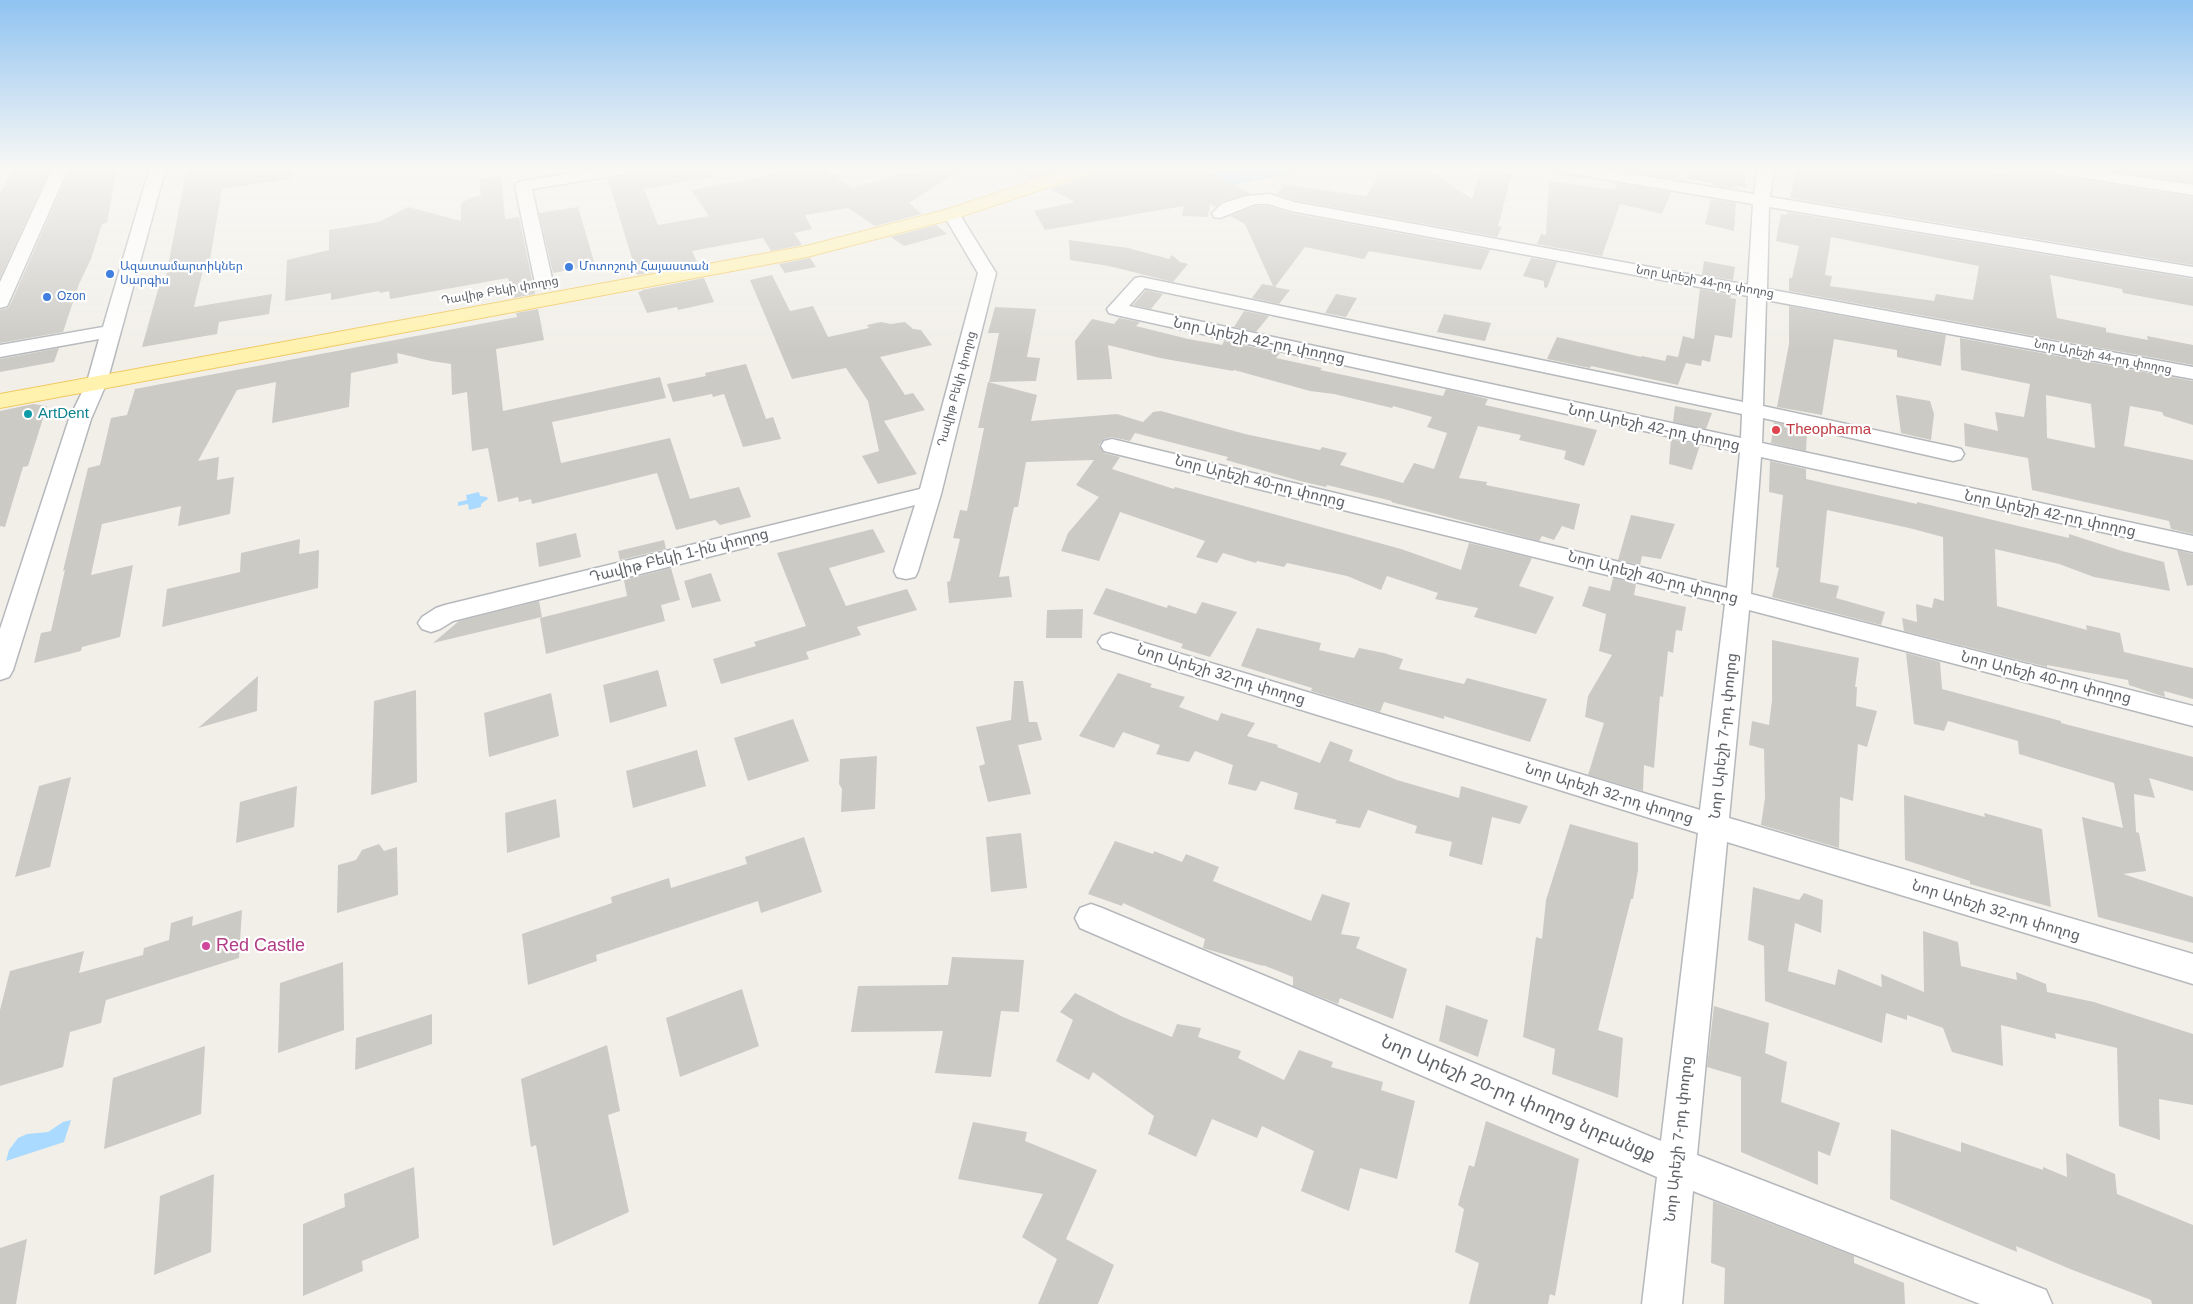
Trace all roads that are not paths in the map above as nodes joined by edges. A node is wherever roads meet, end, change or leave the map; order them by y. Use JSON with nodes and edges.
{"nodes":[{"id":1,"x":34,"y":228,"type":"edge"},
{"id":2,"x":141,"y":228,"type":"edge"},
{"id":3,"x":532,"y":228,"type":"edge"},
{"id":4,"x":836,"y":228,"type":"edge"},
{"id":5,"x":902,"y":228,"type":"edge"},
{"id":6,"x":959,"y":228,"type":"edge"},
{"id":7,"x":1409,"y":228,"type":"edge"},
{"id":8,"x":1759,"y":228,"type":"edge"},
{"id":9,"x":1928,"y":228,"type":"edge"},
{"id":10,"x":2193,"y":272,"type":"edge"},
{"id":11,"x":544,"y":283,"type":"junction"},
{"id":12,"x":1756,"y":292,"type":"junction"},
{"id":13,"x":0,"y":302,"type":"edge"},
{"id":14,"x":321,"y":323,"type":"dead end"},
{"id":15,"x":112,"y":331,"type":"junction"},
{"id":16,"x":0,"y":351,"type":"edge"},
{"id":17,"x":107,"y":368,"type":"junction"},
{"id":18,"x":2193,"y":374,"type":"edge"},
{"id":19,"x":0,"y":381,"type":"edge"},
{"id":20,"x":0,"y":401,"type":"edge"},
{"id":21,"x":1753,"y":410,"type":"junction"},
{"id":22,"x":1112,"y":446,"type":"dead end"},
{"id":23,"x":1751,"y":450,"type":"junction"},
{"id":24,"x":1953,"y":454,"type":"dead end"},
{"id":25,"x":930,"y":494,"type":"junction"},
{"id":26,"x":2193,"y":544,"type":"edge"},
{"id":27,"x":906,"y":571,"type":"dead end"},
{"id":28,"x":1738,"y":599,"type":"junction"},
{"id":29,"x":431,"y":623,"type":"dead end"},
{"id":30,"x":1111,"y":642,"type":"dead end"},
{"id":31,"x":0,"y":670,"type":"edge"},
{"id":32,"x":2193,"y":716,"type":"edge"},
{"id":33,"x":1715,"y":826,"type":"junction"},
{"id":34,"x":1091,"y":918,"type":"dead end"},
{"id":35,"x":2193,"y":969,"type":"edge"},
{"id":36,"x":1676,"y":1166,"type":"junction"},
{"id":37,"x":1662,"y":1304,"type":"edge"},
{"id":38,"x":2032,"y":1304,"type":"edge"}],
"edges":[{"from":1,"to":13,"type":"street"},
{"from":2,"to":15,"type":"street"},
{"from":3,"to":11,"type":"street"},
{"from":4,"to":11,"type":"main road","name":"Դավիթ Բեկի փողոց"},
{"from":5,"to":17,"type":"main road","name":"Դավիթ Բեկի փողոց"},
{"from":6,"to":25,"type":"street","name":"Դավիթ Բեկի փողոց"},
{"from":7,"to":12,"type":"street","name":"Նոր Արեշի 44-րդ փողոց"},
{"from":8,"to":12,"type":"street","name":"Նոր Արեշի 7-րդ փողոց"},
{"from":9,"to":10,"type":"street"},
{"from":11,"to":14,"type":"main road","name":"Դավիթ Բեկի փողոց"},
{"from":12,"to":18,"type":"street","name":"Նոր Արեշի 44-րդ փողոց"},
{"from":12,"to":21,"type":"street","name":"Նոր Արեշի 7-րդ փողոց"},
{"from":15,"to":16,"type":"street"},
{"from":15,"to":17,"type":"street"},
{"from":17,"to":19,"type":"main road"},
{"from":17,"to":20,"type":"main road"},
{"from":17,"to":31,"type":"street"},
{"from":21,"to":23,"type":"street","name":"Նոր Արեշի 7-րդ փողոց"},
{"from":21,"to":23,"type":"street","name":"Նոր Արեշի 42-րդ փողոց"},
{"from":21,"to":24,"type":"street"},
{"from":22,"to":28,"type":"street","name":"Նոր Արեշի 40-րդ փողոց"},
{"from":23,"to":26,"type":"street","name":"Նոր Արեշի 42-րդ փողոց"},
{"from":23,"to":28,"type":"street","name":"Նոր Արեշի 7-րդ փողոց"},
{"from":25,"to":27,"type":"street","name":"Դավիթ Բեկի փողոց"},
{"from":25,"to":29,"type":"street","name":"Դավիթ Բեկի 1-ին փողոց"},
{"from":28,"to":32,"type":"street","name":"Նոր Արեշի 40-րդ փողոց"},
{"from":28,"to":33,"type":"street","name":"Նոր Արեշի 7-րդ փողոց"},
{"from":30,"to":33,"type":"street","name":"Նոր Արեշի 32-րդ փողոց"},
{"from":33,"to":35,"type":"street","name":"Նոր Արեշի 32-րդ փողոց"},
{"from":33,"to":36,"type":"street","name":"Նոր Արեշի 7-րդ փողոց"},
{"from":34,"to":36,"type":"street","name":"Նոր Արեշի 20-րդ փողոց նրբանցք"},
{"from":36,"to":37,"type":"street","name":"Նոր Արեշի 7-րդ փողոց"},
{"from":36,"to":38,"type":"street","name":"Նոր Արեշի 20-րդ փողոց նրբանցք"}]}
